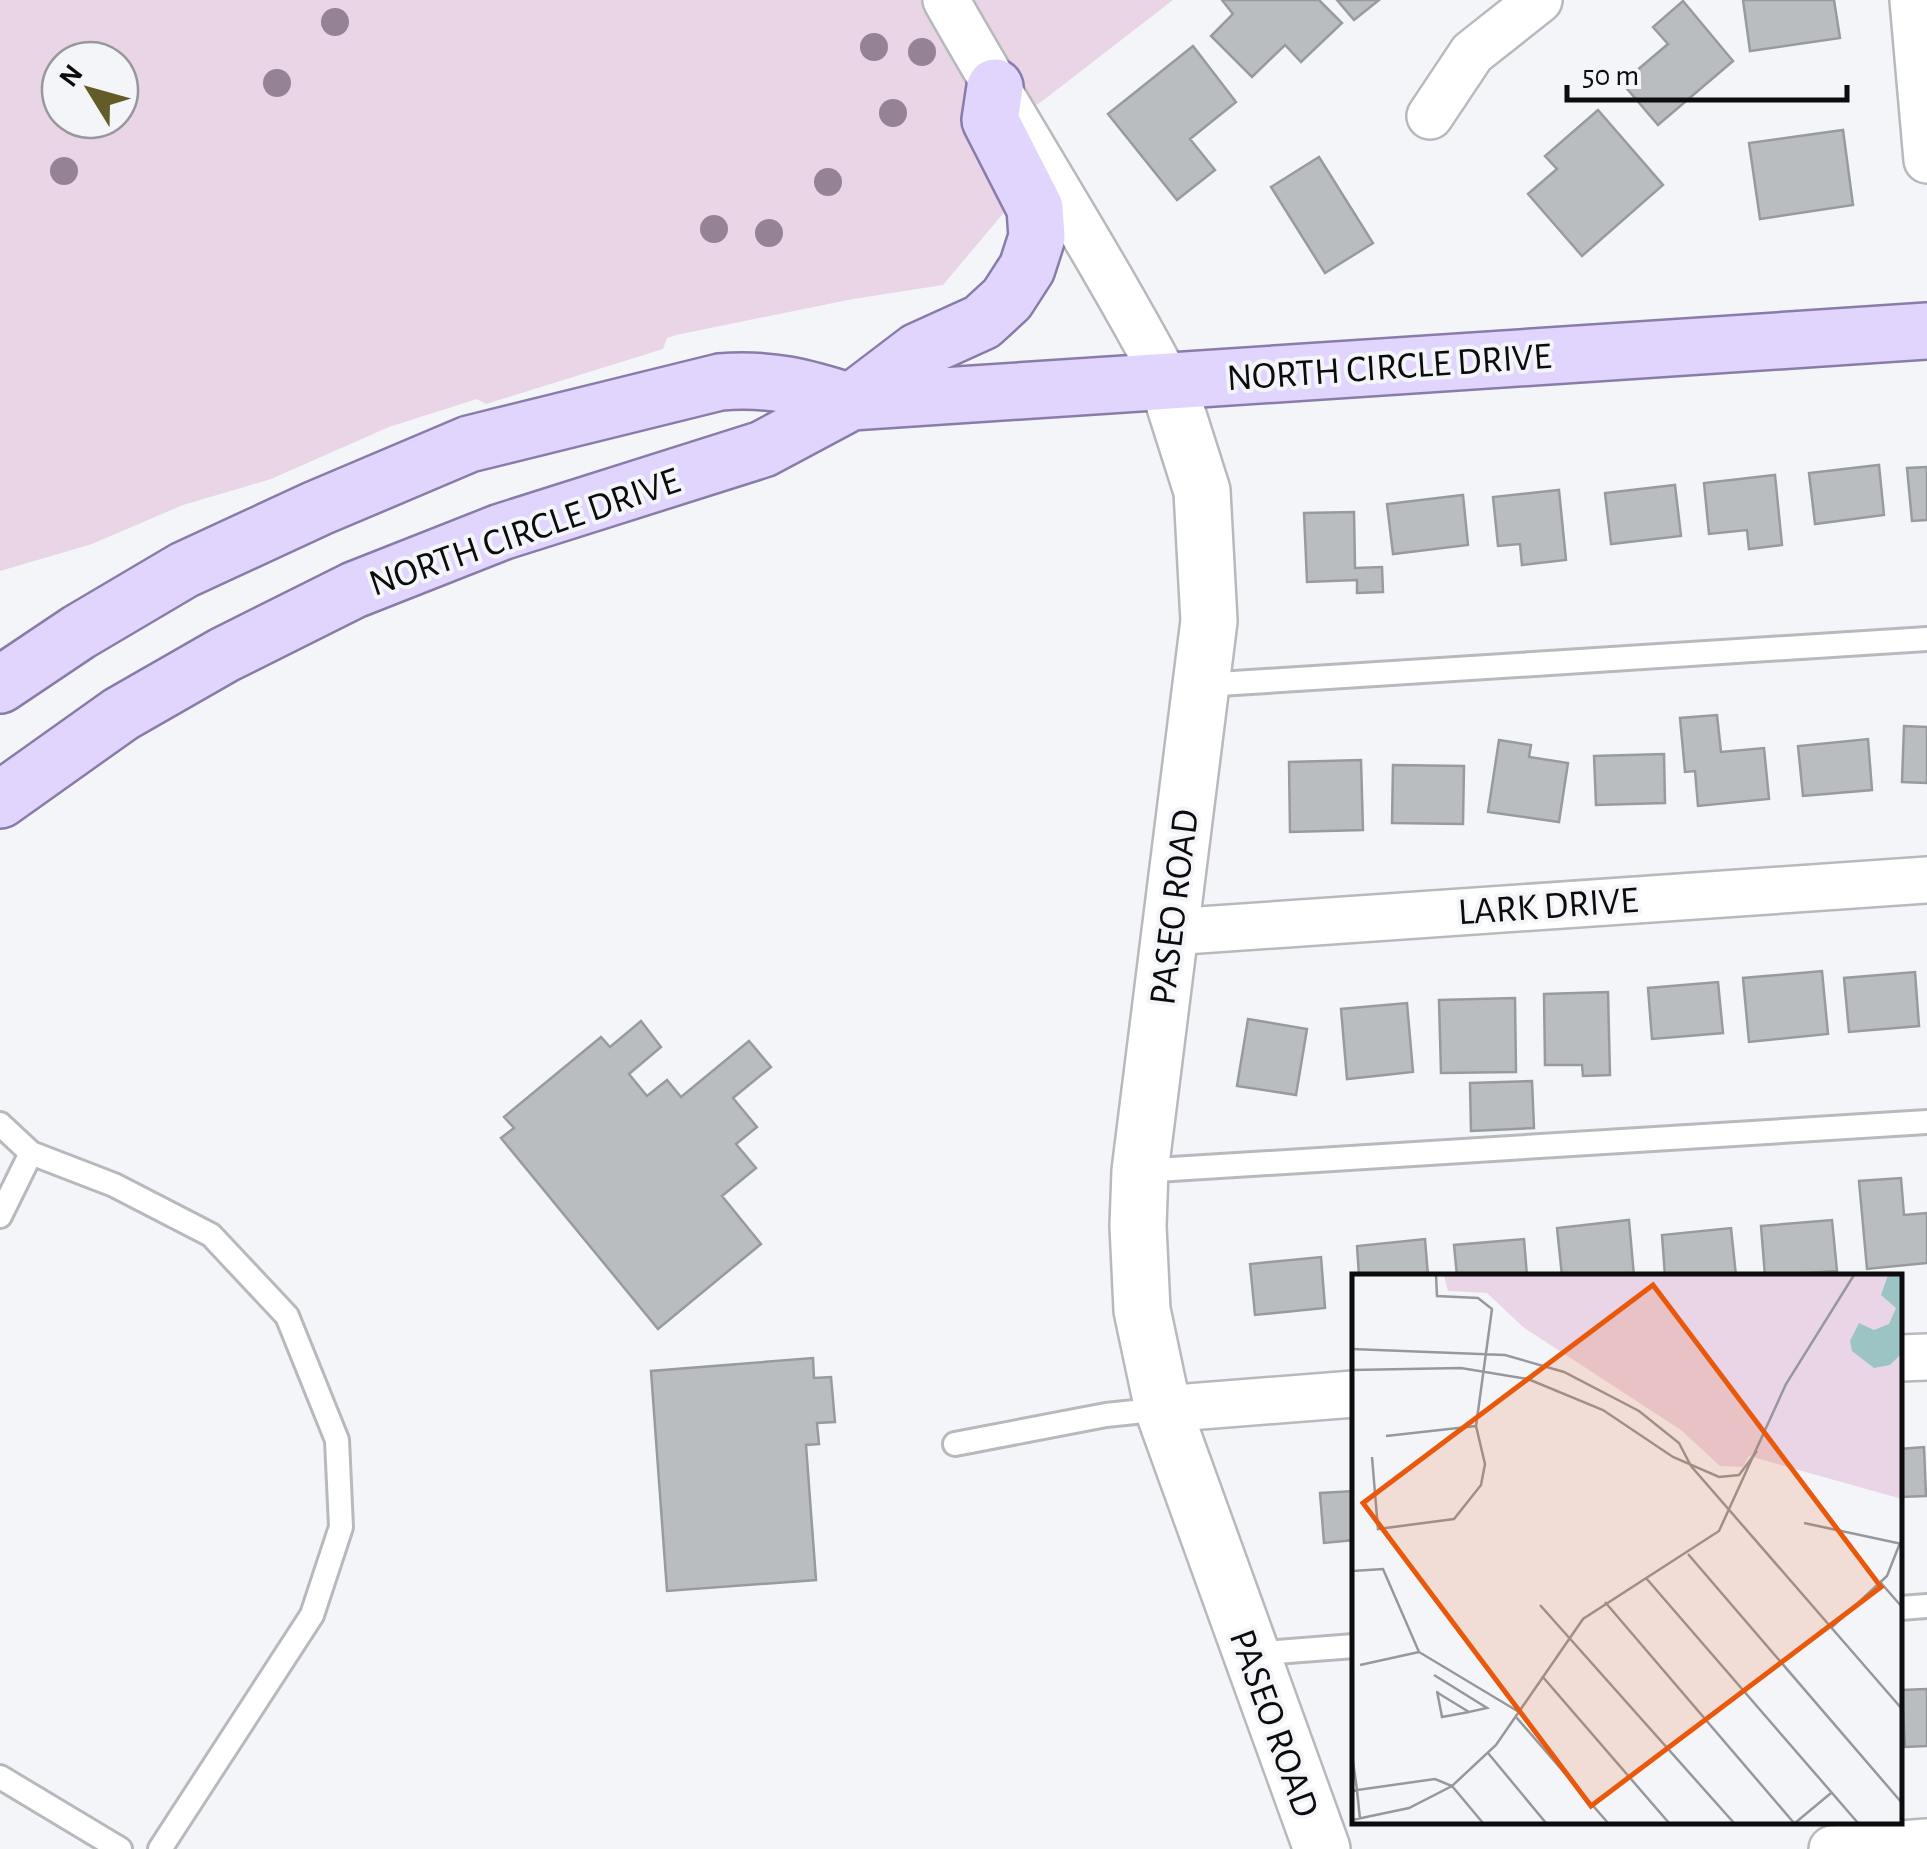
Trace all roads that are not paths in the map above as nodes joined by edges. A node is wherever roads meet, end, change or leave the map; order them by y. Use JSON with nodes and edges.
{"nodes":[{"id":1,"x":946,"y":0,"type":"edge"},
{"id":2,"x":1539,"y":0,"type":"edge"},
{"id":3,"x":1913,"y":0,"type":"edge"},
{"id":4,"x":995,"y":87,"type":"junction"},
{"id":5,"x":1430,"y":116,"type":"dead end"},
{"id":6,"x":1927,"y":160,"type":"edge"},
{"id":7,"x":1927,"y":331,"type":"edge"},
{"id":8,"x":1167,"y":381,"type":"junction"},
{"id":9,"x":851,"y":402,"type":"junction"},
{"id":10,"x":1927,"y":638,"type":"edge"},
{"id":11,"x":1203,"y":685,"type":"junction"},
{"id":12,"x":0,"y":686,"type":"edge"},
{"id":13,"x":0,"y":800,"type":"edge"},
{"id":14,"x":1927,"y":880,"type":"edge"},
{"id":15,"x":1170,"y":932,"type":"junction"},
{"id":16,"x":1927,"y":1122,"type":"edge"},
{"id":17,"x":0,"y":1124,"type":"edge"},
{"id":18,"x":31,"y":1153,"type":"junction"},
{"id":19,"x":1140,"y":1171,"type":"junction"},
{"id":20,"x":0,"y":1216,"type":"edge"},
{"id":21,"x":1927,"y":1356,"type":"edge"},
{"id":22,"x":1902,"y":1358,"type":"edge"},
{"id":23,"x":1352,"y":1394,"type":"edge"},
{"id":24,"x":1164,"y":1409,"type":"junction"},
{"id":25,"x":956,"y":1444,"type":"dead end"},
{"id":26,"x":1927,"y":1606,"type":"edge"},
{"id":27,"x":1902,"y":1608,"type":"edge"},
{"id":28,"x":1352,"y":1646,"type":"edge"},
{"id":29,"x":1250,"y":1654,"type":"junction"},
{"id":30,"x":0,"y":1776,"type":"edge"},
{"id":31,"x":1927,"y":1842,"type":"edge"},
{"id":32,"x":120,"y":1849,"type":"edge"},
{"id":33,"x":160,"y":1849,"type":"edge"},
{"id":34,"x":1322,"y":1849,"type":"edge"},
{"id":35,"x":1832,"y":1849,"type":"edge"}],
"edges":[{"from":1,"to":4,"type":"street","name":"PASEO ROAD"},
{"from":2,"to":5,"type":"street"},
{"from":3,"to":6,"type":"street"},
{"from":4,"to":8,"type":"street","name":"PASEO ROAD"},
{"from":4,"to":9,"type":"main road"},
{"from":7,"to":8,"type":"main road","name":"NORTH CIRCLE DRIVE"},
{"from":8,"to":9,"type":"main road","name":"NORTH CIRCLE DRIVE"},
{"from":8,"to":11,"type":"street","name":"PASEO ROAD"},
{"from":9,"to":12,"type":"main road","name":"NORTH CIRCLE DRIVE"},
{"from":9,"to":13,"type":"main road","name":"NORTH CIRCLE DRIVE"},
{"from":10,"to":11,"type":"lane"},
{"from":11,"to":15,"type":"street","name":"PASEO ROAD"},
{"from":14,"to":15,"type":"street","name":"LARK DRIVE"},
{"from":15,"to":19,"type":"street","name":"PASEO ROAD"},
{"from":16,"to":19,"type":"lane"},
{"from":17,"to":18,"type":"lane"},
{"from":18,"to":20,"type":"lane"},
{"from":18,"to":33,"type":"lane"},
{"from":19,"to":24,"type":"street","name":"PASEO ROAD"},
{"from":21,"to":22,"type":"street"},
{"from":23,"to":24,"type":"street"},
{"from":24,"to":25,"type":"lane"},
{"from":24,"to":29,"type":"street","name":"PASEO ROAD"},
{"from":26,"to":27,"type":"lane"},
{"from":28,"to":29,"type":"lane"},
{"from":29,"to":34,"type":"street","name":"PASEO ROAD"},
{"from":30,"to":32,"type":"lane"},
{"from":31,"to":35,"type":"street"}]}
